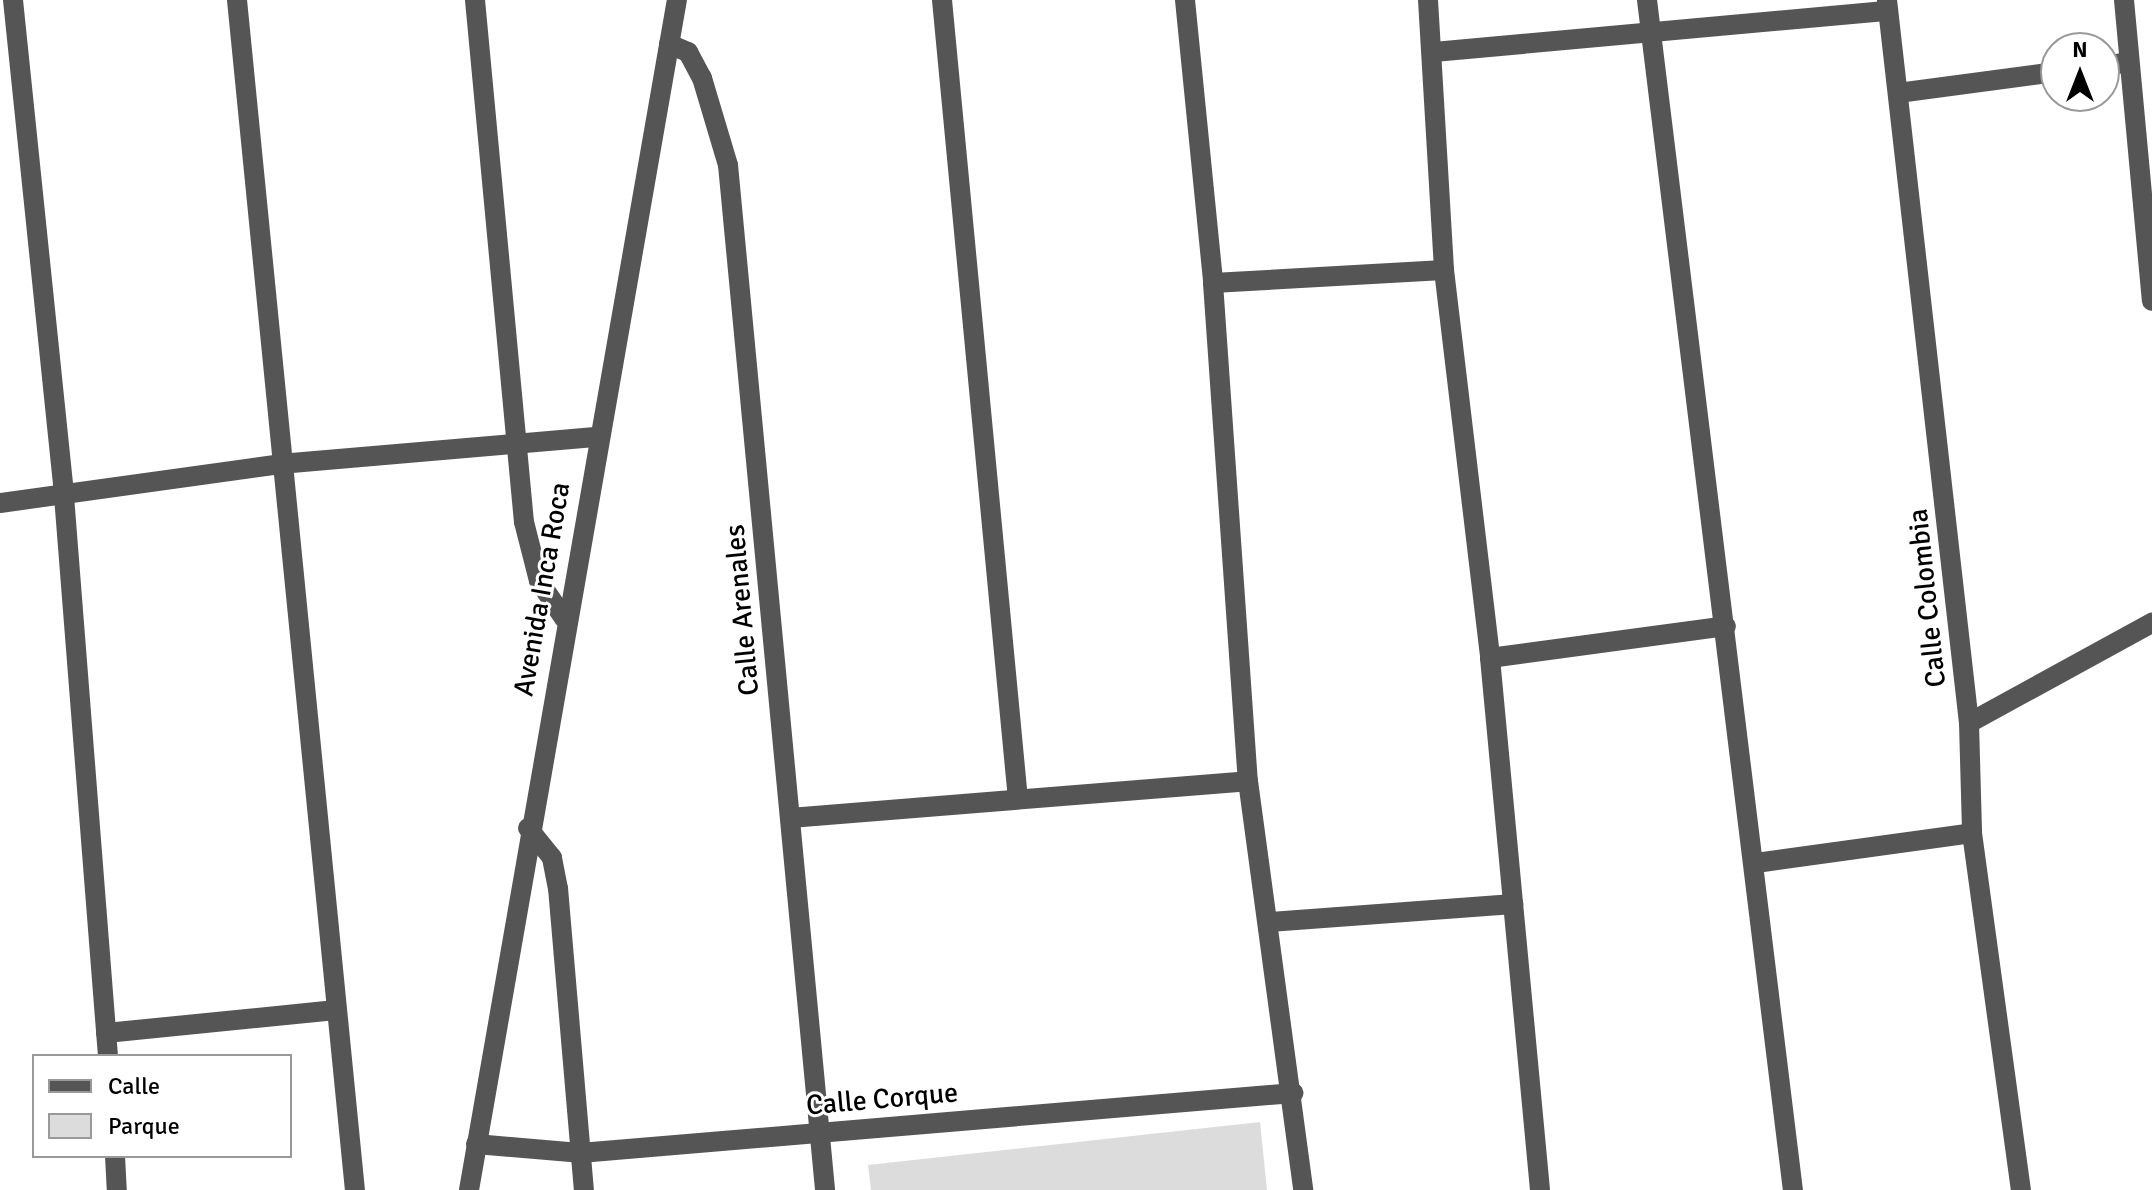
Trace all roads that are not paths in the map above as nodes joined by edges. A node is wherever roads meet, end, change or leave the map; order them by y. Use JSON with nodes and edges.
{"nodes":[{"id":1,"x":13,"y":0,"type":"edge"},
{"id":2,"x":237,"y":0,"type":"edge"},
{"id":3,"x":475,"y":0,"type":"edge"},
{"id":4,"x":677,"y":0,"type":"edge"},
{"id":5,"x":942,"y":0,"type":"edge"},
{"id":6,"x":1185,"y":0,"type":"edge"},
{"id":7,"x":1428,"y":0,"type":"edge"},
{"id":8,"x":1647,"y":0,"type":"edge"},
{"id":9,"x":2124,"y":0,"type":"edge"},
{"id":10,"x":1888,"y":6,"type":"edge"},
{"id":11,"x":1650,"y":27,"type":"junction"},
{"id":12,"x":669,"y":44,"type":"junction"},
{"id":13,"x":1434,"y":52,"type":"junction"},
{"id":14,"x":2129,"y":62,"type":"junction"},
{"id":15,"x":2120,"y":63,"type":"edge"},
{"id":16,"x":2040,"y":74,"type":"edge"},
{"id":17,"x":1898,"y":93,"type":"junction"},
{"id":18,"x":2148,"y":244,"type":"edge"},
{"id":19,"x":1444,"y":270,"type":"junction"},
{"id":20,"x":1213,"y":283,"type":"junction"},
{"id":21,"x":2152,"y":301,"type":"edge"},
{"id":22,"x":598,"y":437,"type":"junction"},
{"id":23,"x":513,"y":444,"type":"junction"},
{"id":24,"x":280,"y":464,"type":"junction"},
{"id":25,"x":64,"y":496,"type":"junction"},
{"id":26,"x":0,"y":503,"type":"edge"},
{"id":27,"x":564,"y":618,"type":"junction"},
{"id":28,"x":2152,"y":623,"type":"edge"},
{"id":29,"x":1726,"y":626,"type":"junction"},
{"id":30,"x":1490,"y":658,"type":"junction"},
{"id":31,"x":1969,"y":723,"type":"junction"},
{"id":32,"x":1248,"y":781,"type":"junction"},
{"id":33,"x":1018,"y":799,"type":"junction"},
{"id":34,"x":790,"y":818,"type":"junction"},
{"id":35,"x":528,"y":828,"type":"junction"},
{"id":36,"x":1972,"y":833,"type":"junction"},
{"id":37,"x":1756,"y":863,"type":"junction"},
{"id":38,"x":1513,"y":904,"type":"junction"},
{"id":39,"x":1269,"y":922,"type":"junction"},
{"id":40,"x":336,"y":1010,"type":"junction"},
{"id":41,"x":106,"y":1033,"type":"junction"},
{"id":42,"x":108,"y":1054,"type":"edge"},
{"id":43,"x":1293,"y":1093,"type":"junction"},
{"id":44,"x":820,"y":1132,"type":"junction"},
{"id":45,"x":476,"y":1144,"type":"junction"},
{"id":46,"x":580,"y":1153,"type":"junction"},
{"id":47,"x":115,"y":1158,"type":"edge"},
{"id":48,"x":117,"y":1190,"type":"edge"},
{"id":49,"x":355,"y":1190,"type":"edge"},
{"id":50,"x":469,"y":1190,"type":"edge"},
{"id":51,"x":584,"y":1190,"type":"edge"},
{"id":52,"x":825,"y":1190,"type":"edge"},
{"id":53,"x":1303,"y":1190,"type":"edge"},
{"id":54,"x":1540,"y":1190,"type":"edge"},
{"id":55,"x":1793,"y":1190,"type":"edge"},
{"id":56,"x":2021,"y":1190,"type":"edge"}],
"edges":[{"from":1,"to":25,"type":"street"},
{"from":2,"to":24,"type":"street"},
{"from":3,"to":23,"type":"street"},
{"from":4,"to":12,"type":"street","name":"Avenida Inca Roca"},
{"from":5,"to":33,"type":"street"},
{"from":6,"to":20,"type":"street"},
{"from":7,"to":13,"type":"street"},
{"from":8,"to":11,"type":"street"},
{"from":9,"to":14,"type":"street"},
{"from":10,"to":11,"type":"street"},
{"from":10,"to":17,"type":"street","name":"Calle Colombia"},
{"from":11,"to":13,"type":"street"},
{"from":11,"to":29,"type":"street"},
{"from":12,"to":22,"type":"street","name":"Avenida Inca Roca"},
{"from":12,"to":34,"type":"street","name":"Calle Arenales"},
{"from":13,"to":19,"type":"street"},
{"from":14,"to":15,"type":"street"},
{"from":14,"to":18,"type":"street"},
{"from":16,"to":17,"type":"street"},
{"from":17,"to":31,"type":"street","name":"Calle Colombia"},
{"from":18,"to":21,"type":"street"},
{"from":19,"to":20,"type":"street"},
{"from":19,"to":30,"type":"street"},
{"from":20,"to":32,"type":"street"},
{"from":22,"to":23,"type":"street"},
{"from":22,"to":27,"type":"street","name":"Avenida Inca Roca"},
{"from":23,"to":24,"type":"street"},
{"from":23,"to":27,"type":"street"},
{"from":24,"to":25,"type":"street"},
{"from":24,"to":40,"type":"street"},
{"from":25,"to":26,"type":"street"},
{"from":25,"to":41,"type":"street"},
{"from":27,"to":35,"type":"street","name":"Avenida Inca Roca"},
{"from":28,"to":31,"type":"street"},
{"from":29,"to":30,"type":"street"},
{"from":29,"to":37,"type":"street"},
{"from":30,"to":38,"type":"street"},
{"from":31,"to":36,"type":"street","name":"Calle Colombia"},
{"from":32,"to":33,"type":"street"},
{"from":32,"to":39,"type":"street"},
{"from":33,"to":34,"type":"street"},
{"from":34,"to":44,"type":"street","name":"Calle Arenales"},
{"from":35,"to":45,"type":"street","name":"Avenida Inca Roca"},
{"from":35,"to":46,"type":"street"},
{"from":36,"to":37,"type":"street"},
{"from":36,"to":56,"type":"street","name":"Calle Colombia"},
{"from":37,"to":55,"type":"street"},
{"from":38,"to":39,"type":"street"},
{"from":38,"to":54,"type":"street"},
{"from":39,"to":43,"type":"street"},
{"from":40,"to":41,"type":"street"},
{"from":40,"to":49,"type":"street"},
{"from":41,"to":42,"type":"street"},
{"from":43,"to":44,"type":"street","name":"Calle Corque"},
{"from":43,"to":53,"type":"street"},
{"from":44,"to":46,"type":"street","name":"Calle Corque"},
{"from":44,"to":52,"type":"street","name":"Calle Arenales"},
{"from":45,"to":46,"type":"street","name":"Calle Corque"},
{"from":45,"to":50,"type":"street","name":"Avenida Inca Roca"},
{"from":46,"to":51,"type":"street"},
{"from":47,"to":48,"type":"street"}]}
